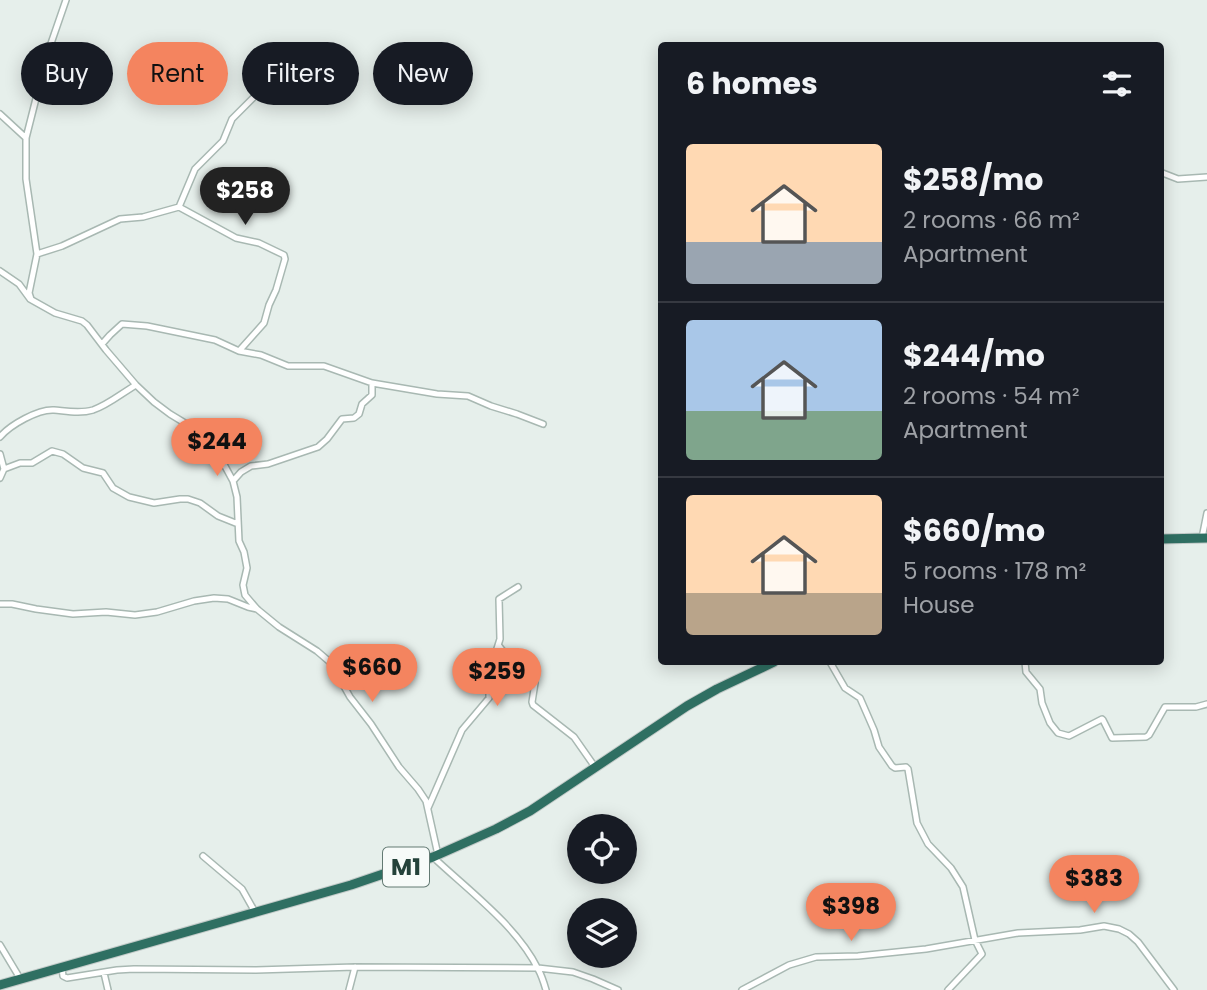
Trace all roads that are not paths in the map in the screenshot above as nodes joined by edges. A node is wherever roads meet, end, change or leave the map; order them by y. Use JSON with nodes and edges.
{"nodes":[{"id":1,"x":66,"y":0,"type":"edge"},
{"id":2,"x":245,"y":105,"type":"edge"},
{"id":3,"x":0,"y":114,"type":"edge"},
{"id":4,"x":26,"y":138,"type":"junction"},
{"id":5,"x":1164,"y":173,"type":"edge"},
{"id":6,"x":1207,"y":177,"type":"edge"},
{"id":7,"x":179,"y":207,"type":"junction"},
{"id":8,"x":37,"y":254,"type":"junction"},
{"id":9,"x":0,"y":271,"type":"edge"},
{"id":10,"x":31,"y":299,"type":"junction"},
{"id":11,"x":102,"y":344,"type":"junction"},
{"id":12,"x":239,"y":351,"type":"junction"},
{"id":13,"x":372,"y":383,"type":"junction"},
{"id":14,"x":136,"y":384,"type":"junction"},
{"id":15,"x":543,"y":424,"type":"dead end"},
{"id":16,"x":0,"y":436,"type":"edge"},
{"id":17,"x":0,"y":454,"type":"edge"},
{"id":18,"x":4,"y":469,"type":"junction"},
{"id":19,"x":0,"y":478,"type":"edge"},
{"id":20,"x":233,"y":481,"type":"junction"},
{"id":21,"x":1207,"y":513,"type":"edge"},
{"id":22,"x":238,"y":524,"type":"junction"},
{"id":23,"x":1204,"y":538,"type":"edge"},
{"id":24,"x":1164,"y":539,"type":"edge"},
{"id":25,"x":518,"y":587,"type":"dead end"},
{"id":26,"x":0,"y":604,"type":"edge"},
{"id":27,"x":257,"y":609,"type":"junction"},
{"id":28,"x":499,"y":646,"type":"junction"},
{"id":29,"x":768,"y":665,"type":"edge"},
{"id":30,"x":832,"y":665,"type":"edge"},
{"id":31,"x":1025,"y":665,"type":"edge"},
{"id":32,"x":1207,"y":704,"type":"edge"},
{"id":33,"x":596,"y":767,"type":"junction"},
{"id":34,"x":428,"y":808,"type":"junction"},
{"id":35,"x":203,"y":856,"type":"dead end"},
{"id":36,"x":436,"y":856,"type":"junction"},
{"id":37,"x":255,"y":912,"type":"junction"},
{"id":38,"x":975,"y":940,"type":"junction"},
{"id":39,"x":0,"y":945,"type":"edge"},
{"id":40,"x":355,"y":967,"type":"junction"},
{"id":41,"x":62,"y":968,"type":"junction"},
{"id":42,"x":538,"y":968,"type":"junction"},
{"id":43,"x":104,"y":973,"type":"junction"},
{"id":44,"x":21,"y":980,"type":"junction"},
{"id":45,"x":0,"y":985,"type":"edge"},
{"id":46,"x":108,"y":990,"type":"edge"},
{"id":47,"x":349,"y":990,"type":"edge"},
{"id":48,"x":546,"y":990,"type":"edge"},
{"id":49,"x":618,"y":990,"type":"edge"},
{"id":50,"x":742,"y":990,"type":"edge"},
{"id":51,"x":948,"y":990,"type":"edge"},
{"id":52,"x":1174,"y":990,"type":"edge"}],
"edges":[{"from":1,"to":4,"type":"street"},
{"from":2,"to":7,"type":"street"},
{"from":3,"to":4,"type":"street"},
{"from":4,"to":8,"type":"street"},
{"from":5,"to":6,"type":"street"},
{"from":7,"to":8,"type":"street"},
{"from":7,"to":12,"type":"street"},
{"from":8,"to":10,"type":"street"},
{"from":9,"to":10,"type":"street"},
{"from":10,"to":11,"type":"street"},
{"from":11,"to":12,"type":"street"},
{"from":11,"to":14,"type":"street"},
{"from":12,"to":13,"type":"street"},
{"from":13,"to":15,"type":"street"},
{"from":13,"to":20,"type":"street"},
{"from":14,"to":16,"type":"street"},
{"from":14,"to":20,"type":"street"},
{"from":17,"to":18,"type":"street"},
{"from":18,"to":19,"type":"street"},
{"from":18,"to":22,"type":"street"},
{"from":20,"to":22,"type":"street"},
{"from":21,"to":23,"type":"street"},
{"from":22,"to":27,"type":"street"},
{"from":23,"to":24,"type":"highway"},
{"from":25,"to":28,"type":"street"},
{"from":26,"to":27,"type":"street"},
{"from":27,"to":34,"type":"street"},
{"from":28,"to":33,"type":"street"},
{"from":28,"to":34,"type":"street"},
{"from":29,"to":33,"type":"highway","number":"M1"},
{"from":30,"to":38,"type":"street"},
{"from":31,"to":32,"type":"street"},
{"from":33,"to":36,"type":"highway","number":"M1"},
{"from":34,"to":36,"type":"street"},
{"from":35,"to":37,"type":"street"},
{"from":36,"to":37,"type":"highway","number":"M1"},
{"from":36,"to":42,"type":"street"},
{"from":37,"to":41,"type":"highway","number":"M1"},
{"from":38,"to":50,"type":"street"},
{"from":38,"to":51,"type":"street"},
{"from":38,"to":52,"type":"street"},
{"from":39,"to":44,"type":"street"},
{"from":40,"to":42,"type":"street"},
{"from":40,"to":43,"type":"street"},
{"from":40,"to":47,"type":"street"},
{"from":41,"to":43,"type":"street"},
{"from":41,"to":44,"type":"highway","number":"M1"},
{"from":42,"to":48,"type":"street"},
{"from":42,"to":49,"type":"street"},
{"from":43,"to":46,"type":"street"},
{"from":44,"to":45,"type":"highway","number":"M1"}]}
